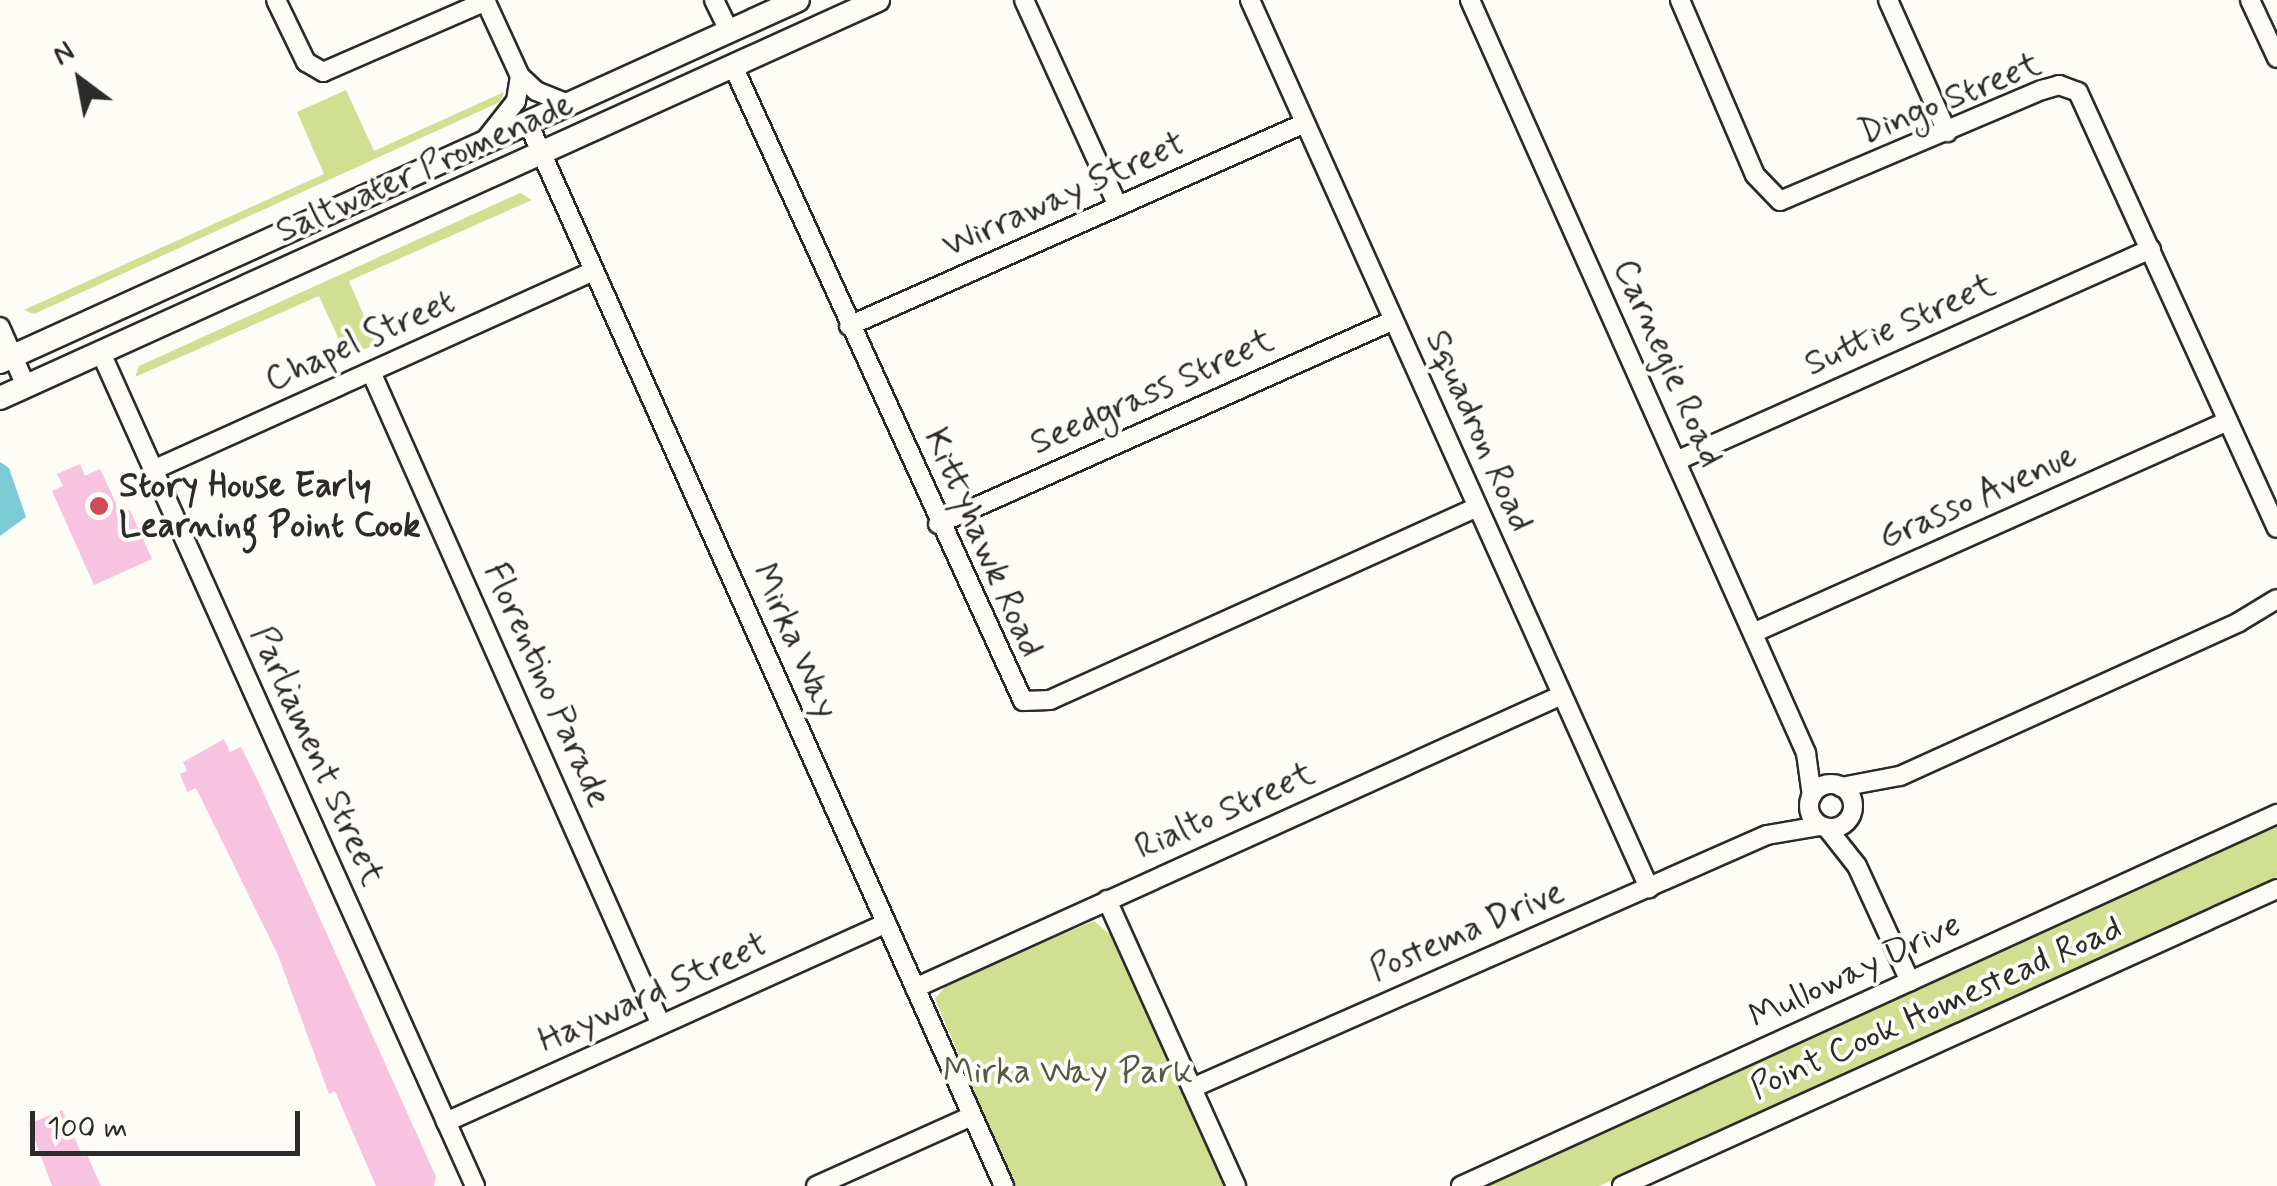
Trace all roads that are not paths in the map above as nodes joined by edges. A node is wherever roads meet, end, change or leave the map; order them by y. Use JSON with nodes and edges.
{"nodes":[{"id":1,"x":276,"y":0,"type":"edge"},
{"id":2,"x":714,"y":0,"type":"edge"},
{"id":3,"x":798,"y":0,"type":"edge"},
{"id":4,"x":878,"y":0,"type":"edge"},
{"id":5,"x":1024,"y":0,"type":"edge"},
{"id":6,"x":1250,"y":0,"type":"edge"},
{"id":7,"x":1470,"y":0,"type":"edge"},
{"id":8,"x":1680,"y":0,"type":"edge"},
{"id":9,"x":1888,"y":0,"type":"edge"},
{"id":10,"x":2250,"y":0,"type":"edge"},
{"id":11,"x":486,"y":1,"type":"edge"},
{"id":12,"x":729,"y":31,"type":"junction"},
{"id":13,"x":2277,"y":58,"type":"edge"},
{"id":14,"x":733,"y":66,"type":"junction"},
{"id":15,"x":520,"y":76,"type":"junction"},
{"id":16,"x":570,"y":104,"type":"junction"},
{"id":17,"x":528,"y":123,"type":"junction"},
{"id":18,"x":1305,"y":123,"type":"junction"},
{"id":19,"x":1947,"y":132,"type":"junction"},
{"id":20,"x":480,"y":144,"type":"junction"},
{"id":21,"x":540,"y":154,"type":"junction"},
{"id":22,"x":1118,"y":206,"type":"junction"},
{"id":23,"x":2151,"y":248,"type":"junction"},
{"id":24,"x":594,"y":272,"type":"junction"},
{"id":25,"x":1393,"y":320,"type":"junction"},
{"id":26,"x":849,"y":326,"type":"junction"},
{"id":27,"x":0,"y":327,"type":"edge"},
{"id":28,"x":102,"y":353,"type":"junction"},
{"id":29,"x":6,"y":359,"type":"edge"},
{"id":30,"x":371,"y":372,"type":"junction"},
{"id":31,"x":26,"y":386,"type":"junction"},
{"id":32,"x":0,"y":398,"type":"edge"},
{"id":33,"x":2228,"y":421,"type":"junction"},
{"id":34,"x":1676,"y":461,"type":"junction"},
{"id":35,"x":153,"y":470,"type":"junction"},
{"id":36,"x":1477,"y":507,"type":"junction"},
{"id":37,"x":938,"y":524,"type":"junction"},
{"id":38,"x":2277,"y":528,"type":"edge"},
{"id":39,"x":2277,"y":599,"type":"edge"},
{"id":40,"x":1754,"y":633,"type":"junction"},
{"id":41,"x":1562,"y":695,"type":"junction"},
{"id":42,"x":1806,"y":752,"type":"junction"},
{"id":43,"x":1900,"y":776,"type":"junction"},
{"id":44,"x":1838,"y":786,"type":"junction"},
{"id":45,"x":1811,"y":799,"type":"junction"},
{"id":46,"x":1851,"y":814,"type":"junction"},
{"id":47,"x":2277,"y":814,"type":"edge"},
{"id":48,"x":1824,"y":827,"type":"junction"},
{"id":49,"x":1767,"y":835,"type":"junction"},
{"id":50,"x":1857,"y":866,"type":"junction"},
{"id":51,"x":1648,"y":888,"type":"junction"},
{"id":52,"x":2277,"y":888,"type":"edge"},
{"id":53,"x":1108,"y":900,"type":"junction"},
{"id":54,"x":886,"y":924,"type":"junction"},
{"id":55,"x":1910,"y":982,"type":"junction"},
{"id":56,"x":915,"y":988,"type":"junction"},
{"id":57,"x":661,"y":1025,"type":"junction"},
{"id":58,"x":1192,"y":1088,"type":"junction"},
{"id":59,"x":972,"y":1116,"type":"junction"},
{"id":60,"x":446,"y":1122,"type":"junction"},
{"id":61,"x":474,"y":1186,"type":"edge"},
{"id":62,"x":816,"y":1186,"type":"edge"},
{"id":63,"x":1004,"y":1186,"type":"edge"},
{"id":64,"x":1236,"y":1186,"type":"edge"},
{"id":65,"x":1460,"y":1186,"type":"edge"},
{"id":66,"x":1622,"y":1186,"type":"edge"}],
"edges":[{"from":1,"to":11,"type":"street"},
{"from":2,"to":12,"type":"street"},
{"from":3,"to":12,"type":"street","name":"Saltwater Promenade"},
{"from":4,"to":14,"type":"street","name":"Saltwater Promenade"},
{"from":5,"to":22,"type":"street"},
{"from":6,"to":18,"type":"street","name":"Squadron Road"},
{"from":7,"to":34,"type":"street","name":"Carnegie Road"},
{"from":8,"to":19,"type":"street","name":"Dingo Street"},
{"from":9,"to":19,"type":"street"},
{"from":10,"to":13,"type":"street"},
{"from":11,"to":15,"type":"street"},
{"from":12,"to":16,"type":"street","name":"Saltwater Promenade"},
{"from":14,"to":21,"type":"street","name":"Saltwater Promenade"},
{"from":14,"to":26,"type":"street","name":"Kittyhawk Road"},
{"from":15,"to":16,"type":"street"},
{"from":15,"to":20,"type":"street"},
{"from":16,"to":17,"type":"street","name":"Saltwater Promenade"},
{"from":17,"to":20,"type":"street","name":"Saltwater Promenade"},
{"from":17,"to":21,"type":"street","name":"Mirka Way"},
{"from":18,"to":22,"type":"street","name":"Wirraway Street"},
{"from":18,"to":25,"type":"street","name":"Squadron Road"},
{"from":19,"to":23,"type":"street","name":"Dingo Street"},
{"from":20,"to":29,"type":"street","name":"Saltwater Promenade"},
{"from":21,"to":24,"type":"street","name":"Mirka Way"},
{"from":21,"to":28,"type":"street","name":"Saltwater Promenade"},
{"from":22,"to":26,"type":"street","name":"Wirraway Street"},
{"from":23,"to":33,"type":"street","name":"Dingo Street"},
{"from":23,"to":34,"type":"street","name":"Suttie Street"},
{"from":24,"to":30,"type":"street","name":"Chapel Street"},
{"from":24,"to":54,"type":"street","name":"Mirka Way"},
{"from":25,"to":36,"type":"street","name":"Squadron Road"},
{"from":25,"to":37,"type":"street","name":"Seedgrass Street"},
{"from":26,"to":37,"type":"street","name":"Kittyhawk Road"},
{"from":27,"to":29,"type":"street"},
{"from":28,"to":31,"type":"street","name":"Saltwater Promenade"},
{"from":28,"to":35,"type":"street","name":"Parliament Street"},
{"from":29,"to":31,"type":"street"},
{"from":30,"to":35,"type":"street","name":"Chapel Street"},
{"from":30,"to":57,"type":"street","name":"Florentino Parade"},
{"from":31,"to":32,"type":"street","name":"Saltwater Promenade"},
{"from":33,"to":38,"type":"street","name":"Dingo Street"},
{"from":33,"to":40,"type":"street","name":"Grasso Avenue"},
{"from":34,"to":40,"type":"street","name":"Carnegie Road"},
{"from":35,"to":60,"type":"street","name":"Parliament Street"},
{"from":36,"to":37,"type":"street","name":"Kittyhawk Road"},
{"from":36,"to":41,"type":"street","name":"Squadron Road"},
{"from":39,"to":43,"type":"street"},
{"from":40,"to":42,"type":"street","name":"Carnegie Road"},
{"from":41,"to":51,"type":"street","name":"Squadron Road"},
{"from":41,"to":53,"type":"street","name":"Rialto Street"},
{"from":42,"to":44,"type":"street","name":"Carnegie Road"},
{"from":42,"to":45,"type":"street","name":"Carnegie Road"},
{"from":43,"to":44,"type":"street"},
{"from":43,"to":46,"type":"street"},
{"from":44,"to":45,"type":"street","name":"Postema Drive"},
{"from":44,"to":46,"type":"street","name":"Carnegie Road"},
{"from":45,"to":48,"type":"street","name":"Carnegie Road"},
{"from":45,"to":49,"type":"street","name":"Postema Drive"},
{"from":46,"to":48,"type":"street","name":"Postema Drive"},
{"from":46,"to":50,"type":"street"},
{"from":47,"to":55,"type":"street","name":"Mulloway Drive"},
{"from":48,"to":49,"type":"street","name":"Postema Drive"},
{"from":48,"to":50,"type":"street"},
{"from":49,"to":51,"type":"street","name":"Postema Drive"},
{"from":50,"to":55,"type":"street"},
{"from":51,"to":58,"type":"street","name":"Postema Drive"},
{"from":52,"to":66,"type":"street","name":"Point Cook Homestead Road"},
{"from":53,"to":56,"type":"street","name":"Rialto Street"},
{"from":53,"to":58,"type":"street"},
{"from":54,"to":56,"type":"street","name":"Mirka Way"},
{"from":54,"to":57,"type":"street","name":"Hayward Street"},
{"from":55,"to":65,"type":"street","name":"Mulloway Drive"},
{"from":56,"to":59,"type":"street","name":"Mirka Way"},
{"from":57,"to":60,"type":"street","name":"Hayward Street"},
{"from":58,"to":64,"type":"street"},
{"from":59,"to":62,"type":"street"},
{"from":59,"to":63,"type":"street","name":"Mirka Way"},
{"from":60,"to":61,"type":"street","name":"Parliament Street"}]}
